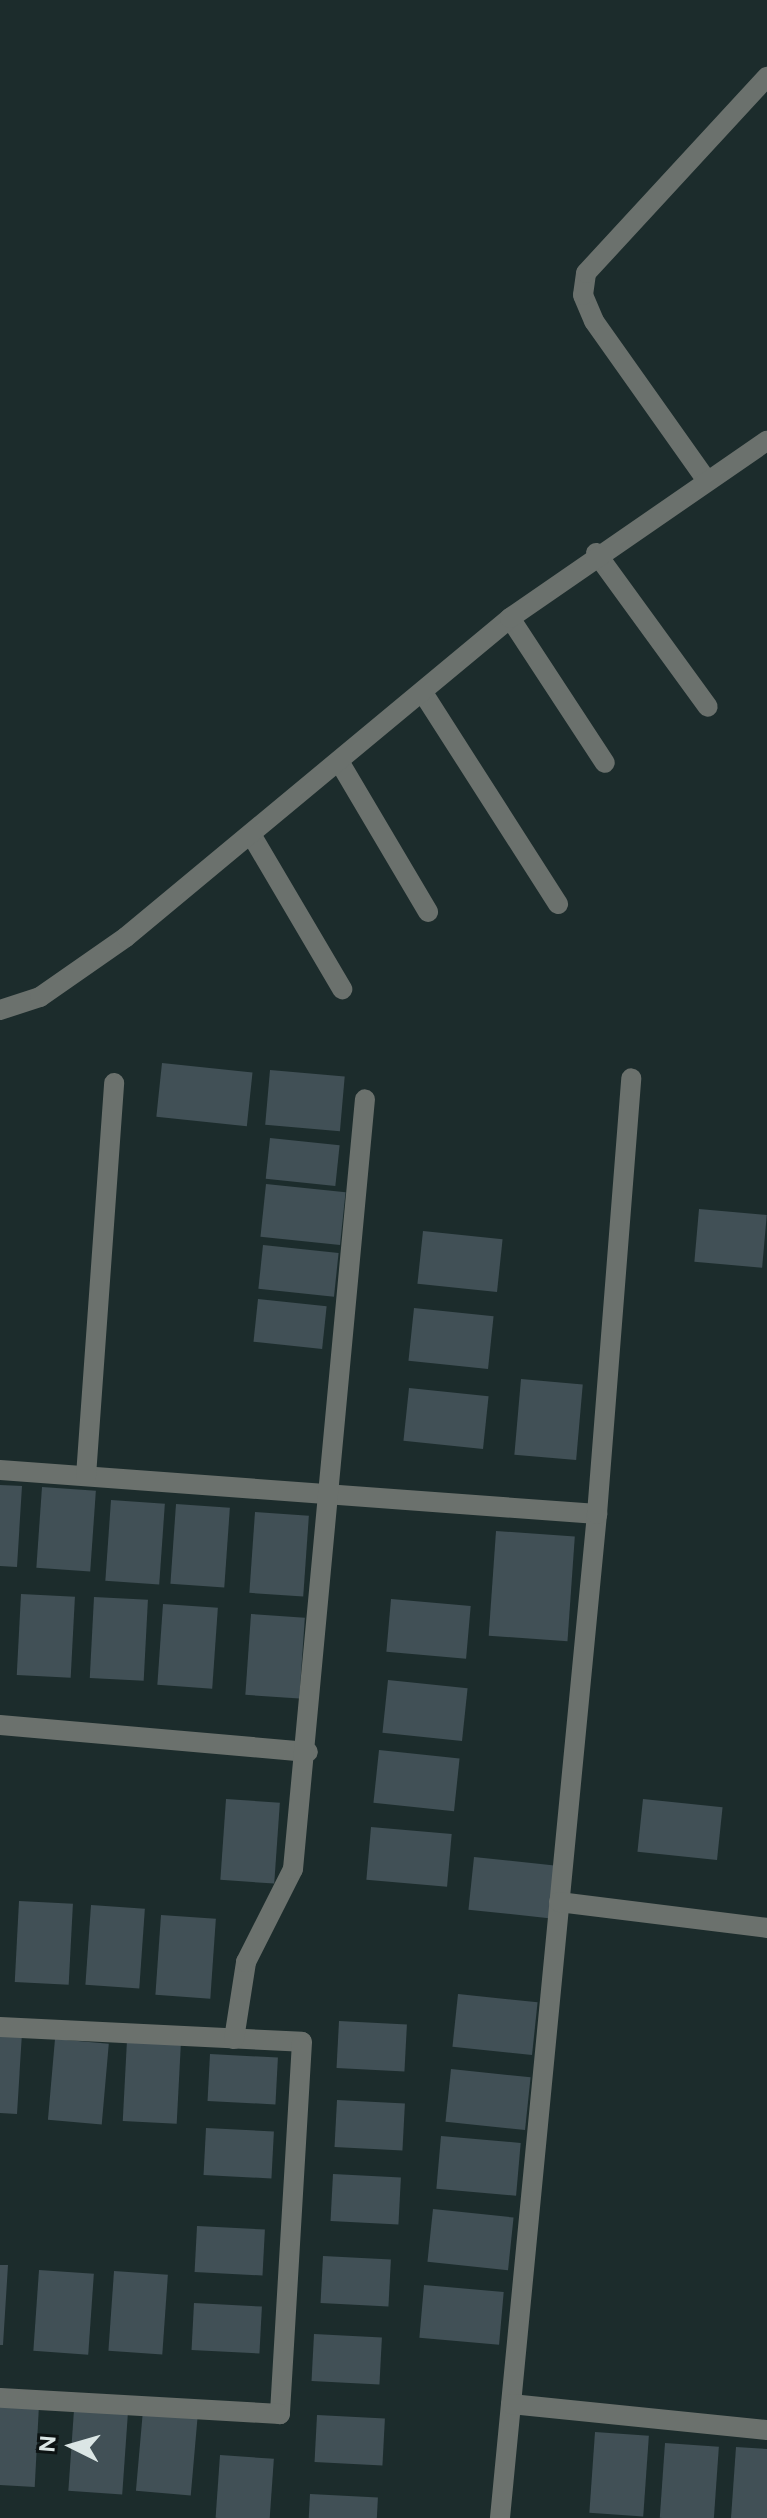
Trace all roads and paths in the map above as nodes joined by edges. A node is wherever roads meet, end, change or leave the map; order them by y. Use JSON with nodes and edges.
{"nodes":[{"id":1,"x":767,"y":77,"type":"edge"},
{"id":2,"x":767,"y":441,"type":"edge"},
{"id":3,"x":705,"y":478,"type":"junction"},
{"id":4,"x":596,"y":553,"type":"junction"},
{"id":5,"x":510,"y":618,"type":"junction"},
{"id":6,"x":425,"y":696,"type":"junction"},
{"id":7,"x":708,"y":707,"type":"dead end"},
{"id":8,"x":340,"y":763,"type":"junction"},
{"id":9,"x":605,"y":763,"type":"dead end"},
{"id":10,"x":252,"y":836,"type":"junction"},
{"id":11,"x":558,"y":904,"type":"dead end"},
{"id":12,"x":428,"y":912,"type":"dead end"},
{"id":13,"x":342,"y":989,"type":"dead end"},
{"id":14,"x":0,"y":1010,"type":"edge"},
{"id":15,"x":631,"y":1078,"type":"dead end"},
{"id":16,"x":114,"y":1083,"type":"dead end"},
{"id":17,"x":365,"y":1099,"type":"dead end"},
{"id":18,"x":0,"y":1470,"type":"edge"},
{"id":19,"x":86,"y":1476,"type":"junction"},
{"id":20,"x":327,"y":1495,"type":"junction"},
{"id":21,"x":597,"y":1514,"type":"junction"},
{"id":22,"x":0,"y":1725,"type":"edge"},
{"id":23,"x":308,"y":1752,"type":"junction"},
{"id":24,"x":559,"y":1902,"type":"junction"},
{"id":25,"x":767,"y":1928,"type":"edge"},
{"id":26,"x":0,"y":2027,"type":"edge"},
{"id":27,"x":234,"y":2039,"type":"junction"},
{"id":28,"x":0,"y":2398,"type":"edge"},
{"id":29,"x":511,"y":2404,"type":"junction"},
{"id":30,"x":767,"y":2430,"type":"edge"},
{"id":31,"x":500,"y":2518,"type":"edge"}],
"edges":[{"from":1,"to":3,"type":"street"},
{"from":2,"to":3,"type":"street"},
{"from":3,"to":4,"type":"street"},
{"from":4,"to":5,"type":"street"},
{"from":4,"to":7,"type":"street"},
{"from":5,"to":6,"type":"street"},
{"from":5,"to":9,"type":"street"},
{"from":6,"to":8,"type":"street"},
{"from":6,"to":11,"type":"street"},
{"from":8,"to":10,"type":"street"},
{"from":8,"to":12,"type":"street"},
{"from":10,"to":13,"type":"street"},
{"from":10,"to":14,"type":"street"},
{"from":15,"to":21,"type":"street"},
{"from":16,"to":19,"type":"street"},
{"from":17,"to":20,"type":"street"},
{"from":18,"to":19,"type":"street"},
{"from":19,"to":20,"type":"street"},
{"from":20,"to":21,"type":"street"},
{"from":20,"to":23,"type":"street"},
{"from":21,"to":24,"type":"street"},
{"from":22,"to":23,"type":"street"},
{"from":23,"to":27,"type":"street"},
{"from":24,"to":25,"type":"street"},
{"from":24,"to":29,"type":"street"},
{"from":26,"to":27,"type":"street"},
{"from":27,"to":28,"type":"street"},
{"from":29,"to":30,"type":"street"},
{"from":29,"to":31,"type":"street"}]}
